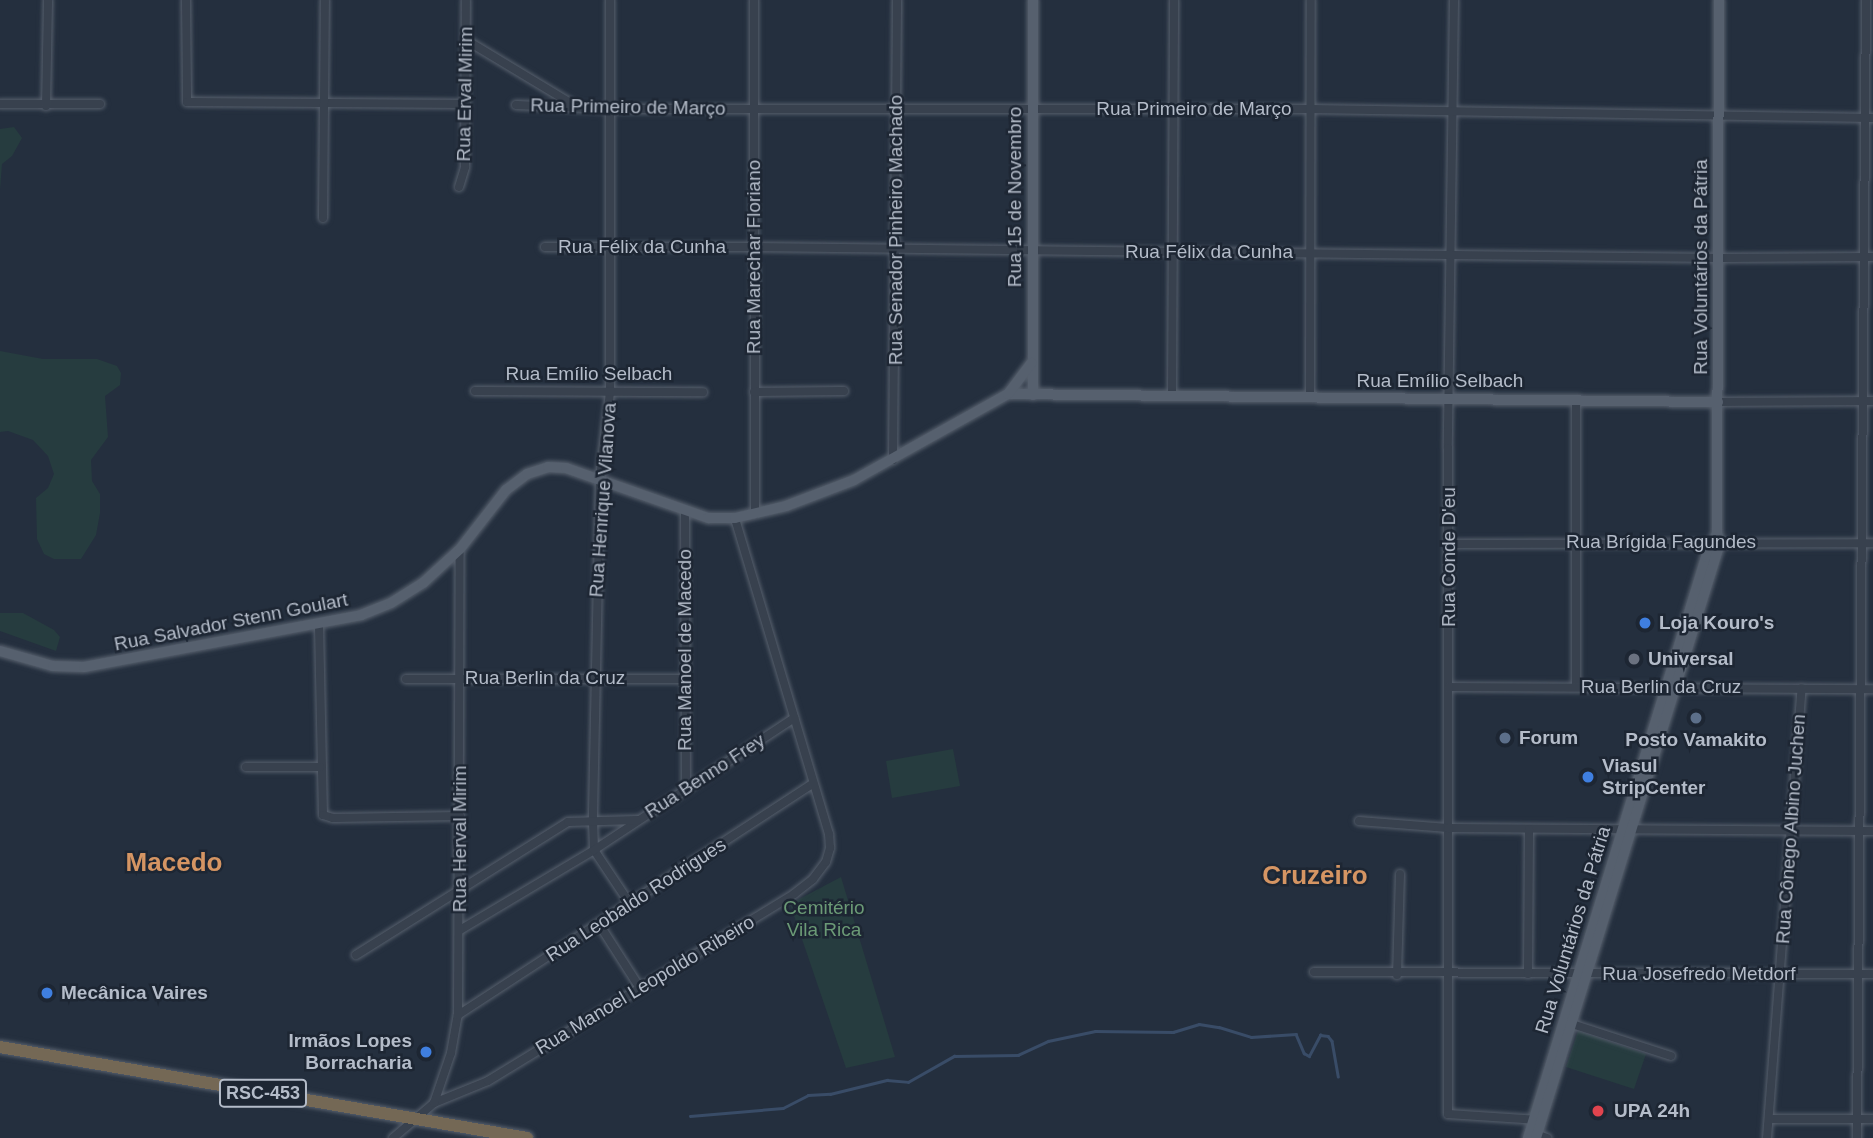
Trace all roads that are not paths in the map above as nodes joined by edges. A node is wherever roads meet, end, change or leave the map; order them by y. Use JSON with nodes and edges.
{"nodes":[{"id":1,"x":48,"y":0,"type":"edge"},
{"id":2,"x":186,"y":0,"type":"edge"},
{"id":3,"x":325,"y":0,"type":"edge"},
{"id":4,"x":466,"y":0,"type":"edge"},
{"id":5,"x":610,"y":0,"type":"edge"},
{"id":6,"x":754,"y":0,"type":"edge"},
{"id":7,"x":897,"y":0,"type":"edge"},
{"id":8,"x":1033,"y":0,"type":"edge"},
{"id":9,"x":1174,"y":0,"type":"edge"},
{"id":10,"x":1311,"y":0,"type":"edge"},
{"id":11,"x":1454,"y":0,"type":"edge"},
{"id":12,"x":1719,"y":0,"type":"edge"},
{"id":13,"x":1866,"y":0,"type":"edge"},
{"id":14,"x":466,"y":40,"type":"junction"},
{"id":15,"x":323,"y":102,"type":"junction"},
{"id":16,"x":0,"y":104,"type":"edge"},
{"id":17,"x":100,"y":104,"type":"dead end"},
{"id":18,"x":466,"y":104,"type":"junction"},
{"id":19,"x":516,"y":105,"type":"dead end"},
{"id":20,"x":46,"y":106,"type":"junction"},
{"id":21,"x":578,"y":108,"type":"junction"},
{"id":22,"x":897,"y":108,"type":"junction"},
{"id":23,"x":1032,"y":108,"type":"junction"},
{"id":24,"x":1173,"y":108,"type":"junction"},
{"id":25,"x":609,"y":109,"type":"junction"},
{"id":26,"x":754,"y":109,"type":"junction"},
{"id":27,"x":1310,"y":109,"type":"junction"},
{"id":28,"x":1454,"y":113,"type":"junction"},
{"id":29,"x":1719,"y":117,"type":"junction"},
{"id":30,"x":1869,"y":118,"type":"edge"},
{"id":31,"x":459,"y":187,"type":"dead end"},
{"id":32,"x":323,"y":218,"type":"dead end"},
{"id":33,"x":610,"y":246,"type":"junction"},
{"id":34,"x":545,"y":247,"type":"dead end"},
{"id":35,"x":754,"y":247,"type":"junction"},
{"id":36,"x":896,"y":249,"type":"junction"},
{"id":37,"x":1033,"y":251,"type":"junction"},
{"id":38,"x":1172,"y":252,"type":"junction"},
{"id":39,"x":1309,"y":253,"type":"junction"},
{"id":40,"x":1452,"y":254,"type":"junction"},
{"id":41,"x":1869,"y":256,"type":"edge"},
{"id":42,"x":1720,"y":258,"type":"junction"},
{"id":43,"x":1031,"y":363,"type":"junction"},
{"id":44,"x":475,"y":391,"type":"dead end"},
{"id":45,"x":844,"y":391,"type":"dead end"},
{"id":46,"x":610,"y":392,"type":"junction"},
{"id":47,"x":703,"y":392,"type":"dead end"},
{"id":48,"x":754,"y":392,"type":"junction"},
{"id":49,"x":1008,"y":394,"type":"junction"},
{"id":50,"x":1033,"y":395,"type":"junction"},
{"id":51,"x":1172,"y":397,"type":"junction"},
{"id":52,"x":1449,"y":397,"type":"junction"},
{"id":53,"x":1310,"y":398,"type":"junction"},
{"id":54,"x":1576,"y":400,"type":"junction"},
{"id":55,"x":1868,"y":401,"type":"edge"},
{"id":56,"x":1718,"y":402,"type":"junction"},
{"id":57,"x":893,"y":460,"type":"junction"},
{"id":58,"x":600,"y":480,"type":"junction"},
{"id":59,"x":685,"y":510,"type":"junction"},
{"id":60,"x":755,"y":514,"type":"junction"},
{"id":61,"x":735,"y":518,"type":"junction"},
{"id":62,"x":1716,"y":540,"type":"junction"},
{"id":63,"x":1575,"y":541,"type":"junction"},
{"id":64,"x":1860,"y":543,"type":"junction"},
{"id":65,"x":1873,"y":543,"type":"edge"},
{"id":66,"x":1449,"y":544,"type":"junction"},
{"id":67,"x":460,"y":549,"type":"junction"},
{"id":68,"x":319,"y":625,"type":"junction"},
{"id":69,"x":0,"y":651,"type":"edge"},
{"id":70,"x":461,"y":678,"type":"junction"},
{"id":71,"x":594,"y":678,"type":"junction"},
{"id":72,"x":406,"y":679,"type":"dead end"},
{"id":73,"x":684,"y":679,"type":"junction"},
{"id":74,"x":1576,"y":686,"type":"junction"},
{"id":75,"x":1670,"y":686,"type":"junction"},
{"id":76,"x":1448,"y":687,"type":"junction"},
{"id":77,"x":1802,"y":688,"type":"junction"},
{"id":78,"x":1861,"y":689,"type":"junction"},
{"id":79,"x":1873,"y":689,"type":"edge"},
{"id":80,"x":794,"y":718,"type":"junction"},
{"id":81,"x":246,"y":767,"type":"dead end"},
{"id":82,"x":320,"y":767,"type":"junction"},
{"id":83,"x":813,"y":784,"type":"junction"},
{"id":84,"x":686,"y":789,"type":"junction"},
{"id":85,"x":460,"y":816,"type":"junction"},
{"id":86,"x":637,"y":820,"type":"junction"},
{"id":87,"x":593,"y":821,"type":"junction"},
{"id":88,"x":1359,"y":821,"type":"dead end"},
{"id":89,"x":1448,"y":828,"type":"junction"},
{"id":90,"x":1529,"y":829,"type":"junction"},
{"id":91,"x":1627,"y":829,"type":"junction"},
{"id":92,"x":1792,"y":830,"type":"junction"},
{"id":93,"x":1859,"y":831,"type":"junction"},
{"id":94,"x":1873,"y":831,"type":"edge"},
{"id":95,"x":594,"y":850,"type":"junction"},
{"id":96,"x":1400,"y":874,"type":"dead end"},
{"id":97,"x":460,"y":890,"type":"junction"},
{"id":98,"x":631,"y":904,"type":"junction"},
{"id":99,"x":599,"y":924,"type":"junction"},
{"id":100,"x":460,"y":930,"type":"junction"},
{"id":101,"x":356,"y":955,"type":"dead end"},
{"id":102,"x":1314,"y":972,"type":"dead end"},
{"id":103,"x":1448,"y":974,"type":"junction"},
{"id":104,"x":1528,"y":974,"type":"junction"},
{"id":105,"x":1583,"y":974,"type":"junction"},
{"id":106,"x":1780,"y":974,"type":"junction"},
{"id":107,"x":1857,"y":974,"type":"junction"},
{"id":108,"x":1873,"y":974,"type":"edge"},
{"id":109,"x":1398,"y":975,"type":"junction"},
{"id":110,"x":640,"y":988,"type":"junction"},
{"id":111,"x":458,"y":1015,"type":"junction"},
{"id":112,"x":1572,"y":1024,"type":"junction"},
{"id":113,"x":0,"y":1047,"type":"edge"},
{"id":114,"x":1560,"y":1049,"type":"junction"},
{"id":115,"x":1671,"y":1056,"type":"dead end"},
{"id":116,"x":434,"y":1102,"type":"junction"},
{"id":117,"x":1539,"y":1118,"type":"junction"},
{"id":118,"x":418,"y":1119,"type":"junction"},
{"id":119,"x":1769,"y":1119,"type":"junction"},
{"id":120,"x":1857,"y":1119,"type":"junction"},
{"id":121,"x":1873,"y":1119,"type":"edge"},
{"id":122,"x":1536,"y":1136,"type":"edge"},
{"id":123,"x":393,"y":1138,"type":"edge"},
{"id":124,"x":527,"y":1138,"type":"edge"},
{"id":125,"x":1767,"y":1138,"type":"edge"},
{"id":126,"x":1857,"y":1138,"type":"edge"}],
"edges":[{"from":1,"to":20,"type":"street"},
{"from":2,"to":15,"type":"street"},
{"from":3,"to":15,"type":"street"},
{"from":4,"to":14,"type":"street","name":"Rua Erval Mirim"},
{"from":5,"to":25,"type":"street","name":"Rua Henrique Vilanova"},
{"from":6,"to":26,"type":"street","name":"Rua Marechar Floriano"},
{"from":7,"to":22,"type":"street","name":"Rua Senador Pinheiro Machado"},
{"from":8,"to":23,"type":"main road","name":"Rua 15 de Novembro"},
{"from":9,"to":24,"type":"street"},
{"from":10,"to":27,"type":"street"},
{"from":11,"to":28,"type":"street","name":"Rua Conde D'eu"},
{"from":12,"to":29,"type":"main road","name":"Rua Voluntários da Pátria"},
{"from":13,"to":30,"type":"street"},
{"from":14,"to":18,"type":"street","name":"Rua Erval Mirim"},
{"from":14,"to":21,"type":"street"},
{"from":15,"to":18,"type":"street"},
{"from":15,"to":32,"type":"street"},
{"from":16,"to":20,"type":"street"},
{"from":17,"to":20,"type":"street"},
{"from":18,"to":31,"type":"street","name":"Rua Erval Mirim"},
{"from":19,"to":21,"type":"street","name":"Rua Primeiro de Março"},
{"from":21,"to":25,"type":"street","name":"Rua Primeiro de Março"},
{"from":22,"to":23,"type":"street","name":"Rua Primeiro de Março"},
{"from":22,"to":26,"type":"street","name":"Rua Primeiro de Março"},
{"from":22,"to":36,"type":"street","name":"Rua Senador Pinheiro Machado"},
{"from":23,"to":24,"type":"street","name":"Rua Primeiro de Março"},
{"from":23,"to":37,"type":"main road","name":"Rua 15 de Novembro"},
{"from":24,"to":27,"type":"street","name":"Rua Primeiro de Março"},
{"from":24,"to":38,"type":"street"},
{"from":25,"to":26,"type":"street","name":"Rua Primeiro de Março"},
{"from":25,"to":33,"type":"street","name":"Rua Henrique Vilanova"},
{"from":26,"to":35,"type":"street","name":"Rua Marechar Floriano"},
{"from":27,"to":28,"type":"street","name":"Rua Primeiro de Março"},
{"from":27,"to":39,"type":"street"},
{"from":28,"to":29,"type":"street","name":"Rua Primeiro de Março"},
{"from":28,"to":40,"type":"street","name":"Rua Conde D'eu"},
{"from":29,"to":30,"type":"street","name":"Rua Primeiro de Março"},
{"from":29,"to":42,"type":"main road","name":"Rua Voluntários da Pátria"},
{"from":30,"to":41,"type":"street"},
{"from":33,"to":34,"type":"street","name":"Rua Félix da Cunha"},
{"from":33,"to":35,"type":"street","name":"Rua Félix da Cunha"},
{"from":33,"to":46,"type":"street","name":"Rua Henrique Vilanova"},
{"from":35,"to":36,"type":"street","name":"Rua Félix da Cunha"},
{"from":35,"to":48,"type":"street","name":"Rua Marechar Floriano"},
{"from":36,"to":37,"type":"street","name":"Rua Félix da Cunha"},
{"from":36,"to":57,"type":"street","name":"Rua Senador Pinheiro Machado"},
{"from":37,"to":38,"type":"street","name":"Rua Félix da Cunha"},
{"from":37,"to":43,"type":"main road","name":"Rua 15 de Novembro"},
{"from":38,"to":39,"type":"street","name":"Rua Félix da Cunha"},
{"from":38,"to":51,"type":"street"},
{"from":39,"to":40,"type":"street","name":"Rua Félix da Cunha"},
{"from":39,"to":53,"type":"street"},
{"from":40,"to":42,"type":"street","name":"Rua Félix da Cunha"},
{"from":40,"to":52,"type":"street","name":"Rua Conde D'eu"},
{"from":41,"to":42,"type":"street","name":"Rua Félix da Cunha"},
{"from":41,"to":55,"type":"street"},
{"from":42,"to":56,"type":"main road","name":"Rua Voluntários da Pátria"},
{"from":43,"to":49,"type":"main road"},
{"from":43,"to":50,"type":"main road","name":"Rua 15 de Novembro"},
{"from":44,"to":46,"type":"street","name":"Rua Emílio Selbach"},
{"from":45,"to":48,"type":"street"},
{"from":46,"to":47,"type":"street","name":"Rua Emílio Selbach"},
{"from":46,"to":58,"type":"street","name":"Rua Henrique Vilanova"},
{"from":48,"to":60,"type":"street","name":"Rua Marechar Floriano"},
{"from":49,"to":50,"type":"main road","name":"Rua Emílio Selbach"},
{"from":49,"to":57,"type":"main road","name":"Rua Salvador Stenn Goulart"},
{"from":50,"to":51,"type":"main road","name":"Rua Emílio Selbach"},
{"from":51,"to":53,"type":"main road","name":"Rua Emílio Selbach"},
{"from":52,"to":53,"type":"main road","name":"Rua Emílio Selbach"},
{"from":52,"to":54,"type":"main road","name":"Rua Emílio Selbach"},
{"from":52,"to":66,"type":"street","name":"Rua Conde D'eu"},
{"from":54,"to":56,"type":"main road","name":"Rua Emílio Selbach"},
{"from":54,"to":63,"type":"street"},
{"from":55,"to":56,"type":"street","name":"Rua Emílio Selbach"},
{"from":55,"to":64,"type":"street"},
{"from":56,"to":62,"type":"main road","name":"Rua Voluntários da Pátria"},
{"from":57,"to":60,"type":"main road","name":"Rua Salvador Stenn Goulart"},
{"from":58,"to":59,"type":"main road","name":"Rua Salvador Stenn Goulart"},
{"from":58,"to":67,"type":"main road","name":"Rua Salvador Stenn Goulart"},
{"from":58,"to":71,"type":"street","name":"Rua Henrique Vilanova"},
{"from":59,"to":61,"type":"main road","name":"Rua Salvador Stenn Goulart"},
{"from":59,"to":73,"type":"street","name":"Rua Manoel de Macedo"},
{"from":60,"to":61,"type":"main road","name":"Rua Salvador Stenn Goulart"},
{"from":61,"to":80,"type":"street","name":"Rua Manoel Leopoldo Ribeiro"},
{"from":62,"to":63,"type":"street","name":"Rua Brígida Fagundes"},
{"from":62,"to":64,"type":"street","name":"Rua Brígida Fagundes"},
{"from":62,"to":75,"type":"main road","name":"Rua Voluntários da Pátria"},
{"from":63,"to":66,"type":"street","name":"Rua Brígida Fagundes"},
{"from":63,"to":74,"type":"street"},
{"from":64,"to":65,"type":"street","name":"Rua Brígida Fagundes"},
{"from":64,"to":78,"type":"street"},
{"from":66,"to":76,"type":"street","name":"Rua Conde D'eu"},
{"from":67,"to":68,"type":"main road","name":"Rua Salvador Stenn Goulart"},
{"from":67,"to":70,"type":"street","name":"Rua Herval Mirim"},
{"from":68,"to":69,"type":"main road","name":"Rua Salvador Stenn Goulart"},
{"from":68,"to":82,"type":"street"},
{"from":70,"to":71,"type":"street","name":"Rua Berlin da Cruz"},
{"from":70,"to":72,"type":"street","name":"Rua Berlin da Cruz"},
{"from":70,"to":85,"type":"street","name":"Rua Herval Mirim"},
{"from":71,"to":73,"type":"street","name":"Rua Berlin da Cruz"},
{"from":71,"to":87,"type":"street","name":"Rua Henrique Vilanova"},
{"from":73,"to":84,"type":"street","name":"Rua Manoel de Macedo"},
{"from":74,"to":75,"type":"street","name":"Rua Berlin da Cruz"},
{"from":74,"to":76,"type":"street","name":"Rua Berlin da Cruz"},
{"from":75,"to":77,"type":"street","name":"Rua Berlin da Cruz"},
{"from":75,"to":91,"type":"main road","name":"Rua Voluntários da Pátria"},
{"from":76,"to":89,"type":"street","name":"Rua Conde D'eu"},
{"from":77,"to":78,"type":"street","name":"Rua Berlin da Cruz"},
{"from":77,"to":92,"type":"street","name":"Rua Cônego Albino Juchen"},
{"from":78,"to":79,"type":"street","name":"Rua Berlin da Cruz"},
{"from":78,"to":93,"type":"street"},
{"from":80,"to":83,"type":"street","name":"Rua Manoel Leopoldo Ribeiro"},
{"from":80,"to":84,"type":"street","name":"Rua Benno Frey"},
{"from":81,"to":82,"type":"street"},
{"from":82,"to":85,"type":"street"},
{"from":83,"to":98,"type":"street","name":"Rua Leobaldo Rodrigues"},
{"from":83,"to":110,"type":"street","name":"Rua Manoel Leopoldo Ribeiro"},
{"from":84,"to":86,"type":"street","name":"Rua Benno Frey"},
{"from":85,"to":97,"type":"street","name":"Rua Herval Mirim"},
{"from":86,"to":87,"type":"street","name":"Rua Benno Frey"},
{"from":86,"to":95,"type":"street"},
{"from":87,"to":95,"type":"street","name":"Rua Henrique Vilanova"},
{"from":87,"to":97,"type":"street","name":"Rua Benno Frey"},
{"from":88,"to":89,"type":"street"},
{"from":89,"to":90,"type":"street"},
{"from":89,"to":103,"type":"street","name":"Rua Conde D'eu"},
{"from":90,"to":91,"type":"street"},
{"from":90,"to":104,"type":"street"},
{"from":91,"to":92,"type":"street"},
{"from":91,"to":105,"type":"main road","name":"Rua Voluntários da Pátria"},
{"from":92,"to":93,"type":"street"},
{"from":92,"to":106,"type":"street","name":"Rua Cônego Albino Juchen"},
{"from":93,"to":94,"type":"street"},
{"from":93,"to":107,"type":"street"},
{"from":95,"to":98,"type":"street"},
{"from":95,"to":100,"type":"street"},
{"from":96,"to":109,"type":"street"},
{"from":97,"to":100,"type":"street","name":"Rua Herval Mirim"},
{"from":97,"to":101,"type":"street","name":"Rua Benno Frey"},
{"from":98,"to":99,"type":"street","name":"Rua Leobaldo Rodrigues"},
{"from":99,"to":110,"type":"street"},
{"from":99,"to":111,"type":"street","name":"Rua Leobaldo Rodrigues"},
{"from":100,"to":111,"type":"street","name":"Rua Herval Mirim"},
{"from":102,"to":109,"type":"street","name":"Rua Josefredo Metdorf"},
{"from":103,"to":104,"type":"street","name":"Rua Josefredo Metdorf"},
{"from":103,"to":109,"type":"street","name":"Rua Josefredo Metdorf"},
{"from":103,"to":117,"type":"street","name":"Rua Conde D'eu"},
{"from":104,"to":105,"type":"street","name":"Rua Josefredo Metdorf"},
{"from":105,"to":106,"type":"street","name":"Rua Josefredo Metdorf"},
{"from":105,"to":112,"type":"main road","name":"Rua Voluntários da Pátria"},
{"from":105,"to":114,"type":"main road","name":"Rua Voluntários da Pátria"},
{"from":106,"to":107,"type":"street","name":"Rua Josefredo Metdorf"},
{"from":106,"to":119,"type":"street","name":"Rua Cônego Albino Juchen"},
{"from":107,"to":108,"type":"street","name":"Rua Josefredo Metdorf"},
{"from":107,"to":120,"type":"street"},
{"from":110,"to":116,"type":"street","name":"Rua Manoel Leopoldo Ribeiro"},
{"from":111,"to":116,"type":"street","name":"Rua Herval Mirim"},
{"from":112,"to":114,"type":"main road","name":"Rua Voluntários da Pátria"},
{"from":112,"to":115,"type":"street"},
{"from":113,"to":118,"type":"highway","number":"RSC-453"},
{"from":114,"to":117,"type":"main road","name":"Rua Voluntários da Pátria"},
{"from":114,"to":117,"type":"main road","name":"Rua Voluntários da Pátria"},
{"from":116,"to":118,"type":"street","name":"Rua Herval Mirim"},
{"from":117,"to":122,"type":"main road","name":"Rua Voluntários da Pátria"},
{"from":118,"to":123,"type":"street","name":"Rua Herval Mirim"},
{"from":118,"to":124,"type":"highway","number":"RSC-453"},
{"from":119,"to":120,"type":"street"},
{"from":119,"to":125,"type":"street","name":"Rua Cônego Albino Juchen"},
{"from":120,"to":121,"type":"street"},
{"from":120,"to":126,"type":"street"}]}
